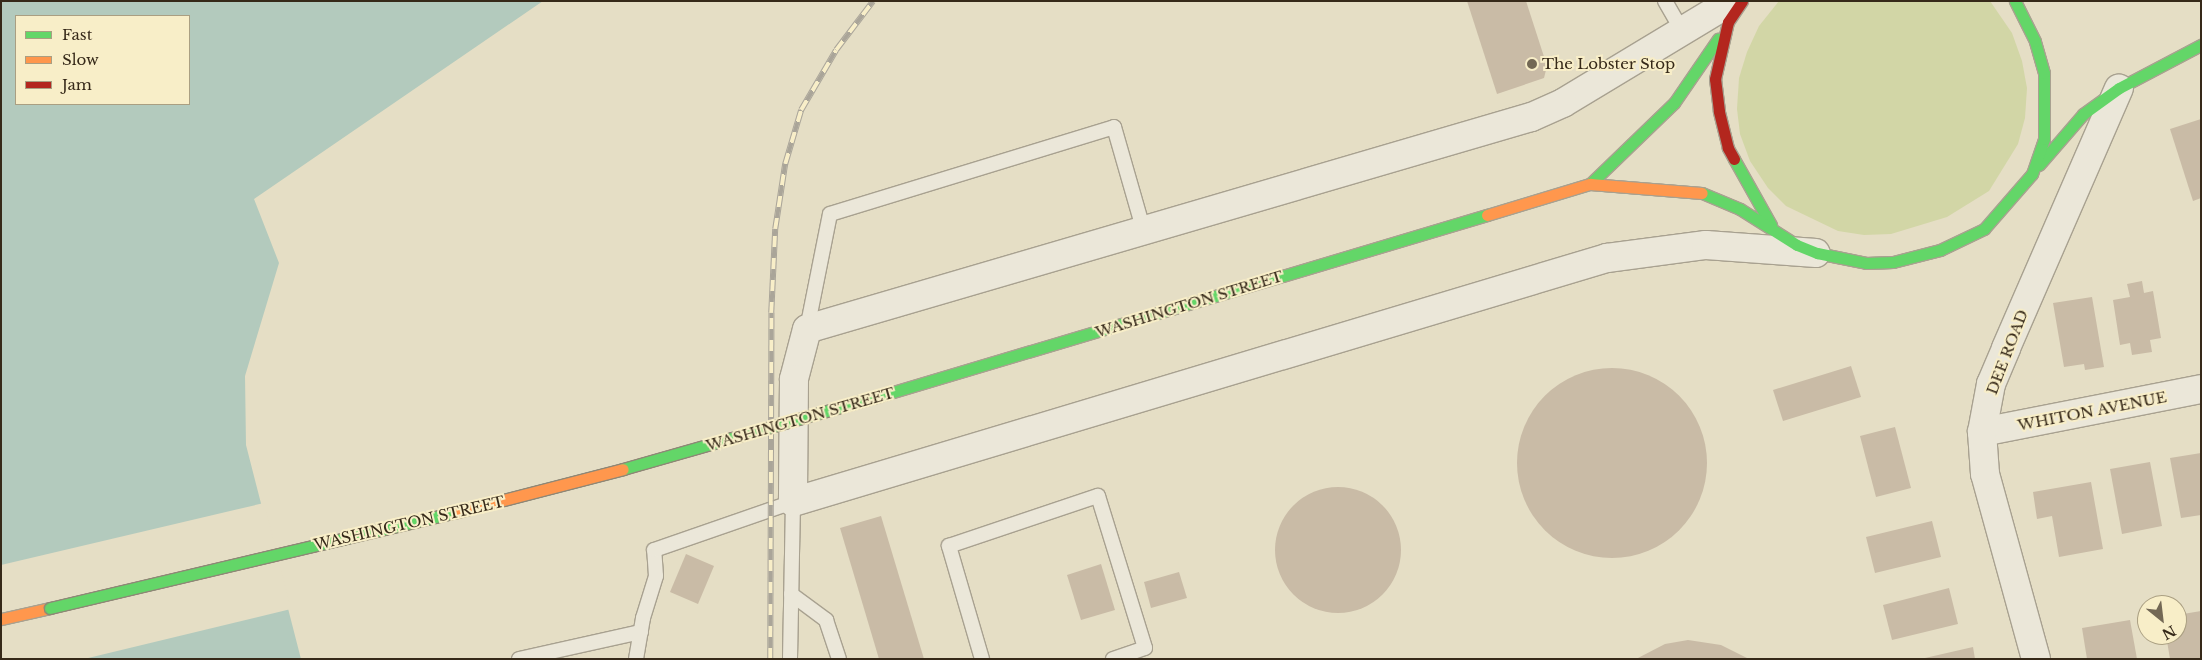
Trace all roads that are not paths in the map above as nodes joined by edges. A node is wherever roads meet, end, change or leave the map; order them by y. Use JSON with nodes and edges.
{"nodes":[{"id":1,"x":1665,"y":1,"type":"edge"},
{"id":2,"x":1742,"y":1,"type":"edge"},
{"id":3,"x":2015,"y":1,"type":"edge"},
{"id":4,"x":1730,"y":12,"type":"edge"},
{"id":5,"x":1682,"y":30,"type":"junction"},
{"id":6,"x":2201,"y":45,"type":"edge"},
{"id":7,"x":2119,"y":88,"type":"junction"},
{"id":8,"x":2032,"y":174,"type":"junction"},
{"id":9,"x":1590,"y":184,"type":"junction"},
{"id":10,"x":1143,"y":228,"type":"junction"},
{"id":11,"x":1775,"y":233,"type":"junction"},
{"id":12,"x":1817,"y":253,"type":"junction"},
{"id":13,"x":807,"y":329,"type":"junction"},
{"id":14,"x":2201,"y":389,"type":"edge"},
{"id":15,"x":1982,"y":432,"type":"junction"},
{"id":16,"x":793,"y":502,"type":"junction"},
{"id":17,"x":791,"y":594,"type":"junction"},
{"id":18,"x":1,"y":619,"type":"edge"},
{"id":19,"x":641,"y":632,"type":"junction"},
{"id":20,"x":519,"y":659,"type":"edge"},
{"id":21,"x":636,"y":659,"type":"edge"},
{"id":22,"x":790,"y":659,"type":"edge"},
{"id":23,"x":839,"y":659,"type":"edge"},
{"id":24,"x":982,"y":659,"type":"edge"},
{"id":25,"x":1113,"y":659,"type":"edge"},
{"id":26,"x":2036,"y":659,"type":"edge"}],
"edges":[{"from":1,"to":5,"type":"lane"},
{"from":2,"to":4,"type":"main road","name":"WASHINGTON STREET"},
{"from":3,"to":8,"type":"main road"},
{"from":4,"to":5,"type":"street"},
{"from":4,"to":9,"type":"main road","name":"WASHINGTON STREET"},
{"from":4,"to":11,"type":"main road"},
{"from":5,"to":10,"type":"street"},
{"from":6,"to":7,"type":"main road"},
{"from":7,"to":8,"type":"main road"},
{"from":7,"to":15,"type":"street","name":"DEE ROAD"},
{"from":8,"to":12,"type":"main road","name":"WASHINGTON STREET"},
{"from":9,"to":11,"type":"main road","name":"WASHINGTON STREET"},
{"from":9,"to":18,"type":"main road","name":"WASHINGTON STREET","bridge":true},
{"from":10,"to":13,"type":"street"},
{"from":10,"to":13,"type":"lane"},
{"from":11,"to":12,"type":"main road","name":"WASHINGTON STREET"},
{"from":12,"to":16,"type":"street"},
{"from":13,"to":16,"type":"street"},
{"from":14,"to":15,"type":"street","name":"WHITON AVENUE"},
{"from":15,"to":26,"type":"street","name":"DEE ROAD"},
{"from":16,"to":17,"type":"lane"},
{"from":16,"to":19,"type":"lane"},
{"from":17,"to":22,"type":"lane"},
{"from":17,"to":23,"type":"lane"},
{"from":19,"to":20,"type":"lane"},
{"from":19,"to":21,"type":"lane"},
{"from":24,"to":25,"type":"lane"}]}
